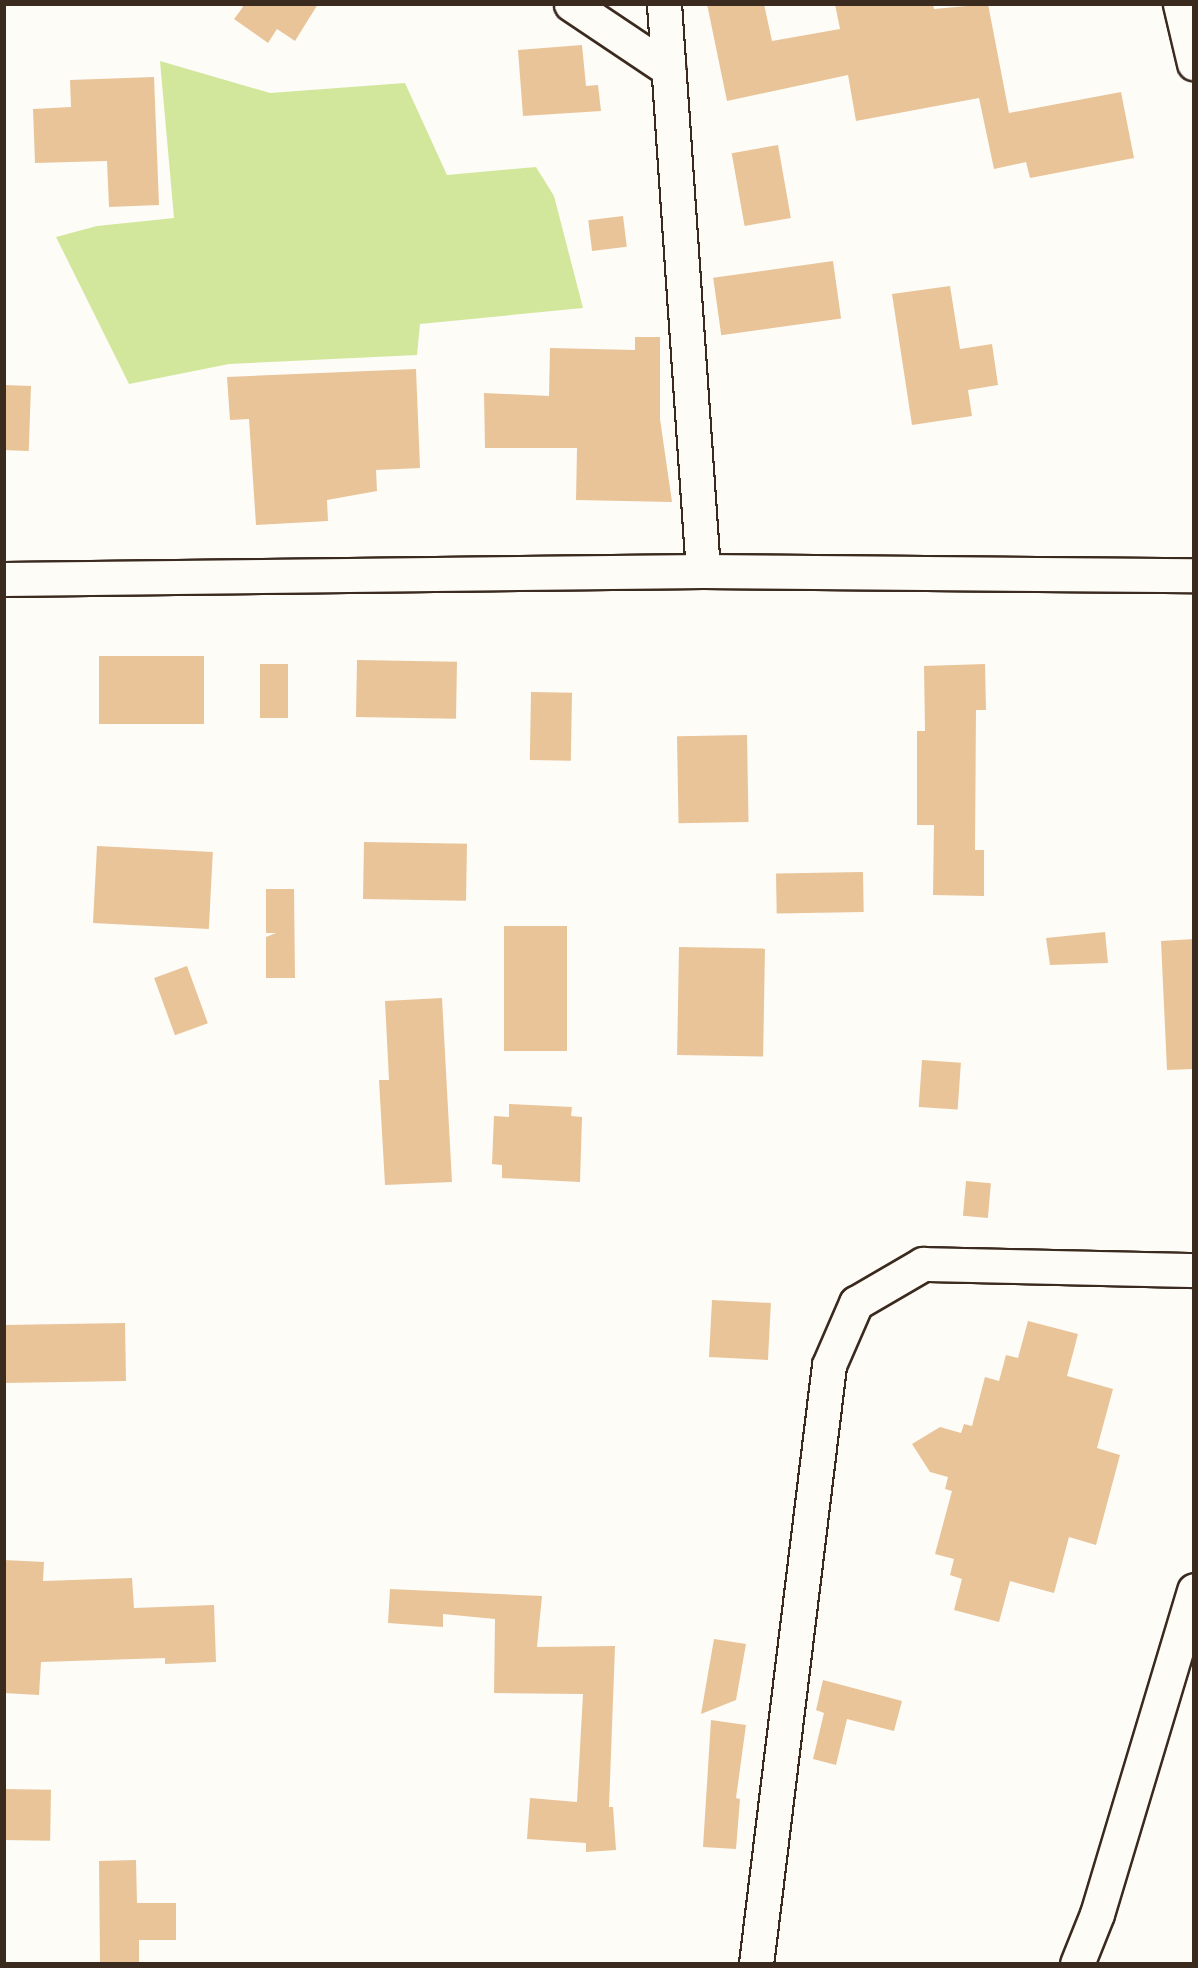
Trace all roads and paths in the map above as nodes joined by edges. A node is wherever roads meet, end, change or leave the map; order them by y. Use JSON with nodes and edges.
{"nodes":[{"id":1,"x":571,"y":4,"type":"edge"},
{"id":2,"x":664,"y":4,"type":"edge"},
{"id":3,"x":1180,"y":4,"type":"edge"},
{"id":4,"x":1194,"y":63,"type":"edge"},
{"id":5,"x":668,"y":69,"type":"junction"},
{"id":6,"x":703,"y":571,"type":"junction"},
{"id":7,"x":1194,"y":575,"type":"edge"},
{"id":8,"x":4,"y":579,"type":"edge"},
{"id":9,"x":1194,"y":1270,"type":"edge"},
{"id":10,"x":1194,"y":1590,"type":"edge"},
{"id":11,"x":756,"y":1964,"type":"edge"},
{"id":12,"x":1077,"y":1964,"type":"edge"}],
"edges":[{"from":1,"to":5,"type":"street"},
{"from":2,"to":5,"type":"street"},
{"from":3,"to":4,"type":"street"},
{"from":5,"to":6,"type":"street"},
{"from":6,"to":7,"type":"street"},
{"from":6,"to":8,"type":"street"},
{"from":9,"to":11,"type":"street"},
{"from":10,"to":12,"type":"street"}]}
